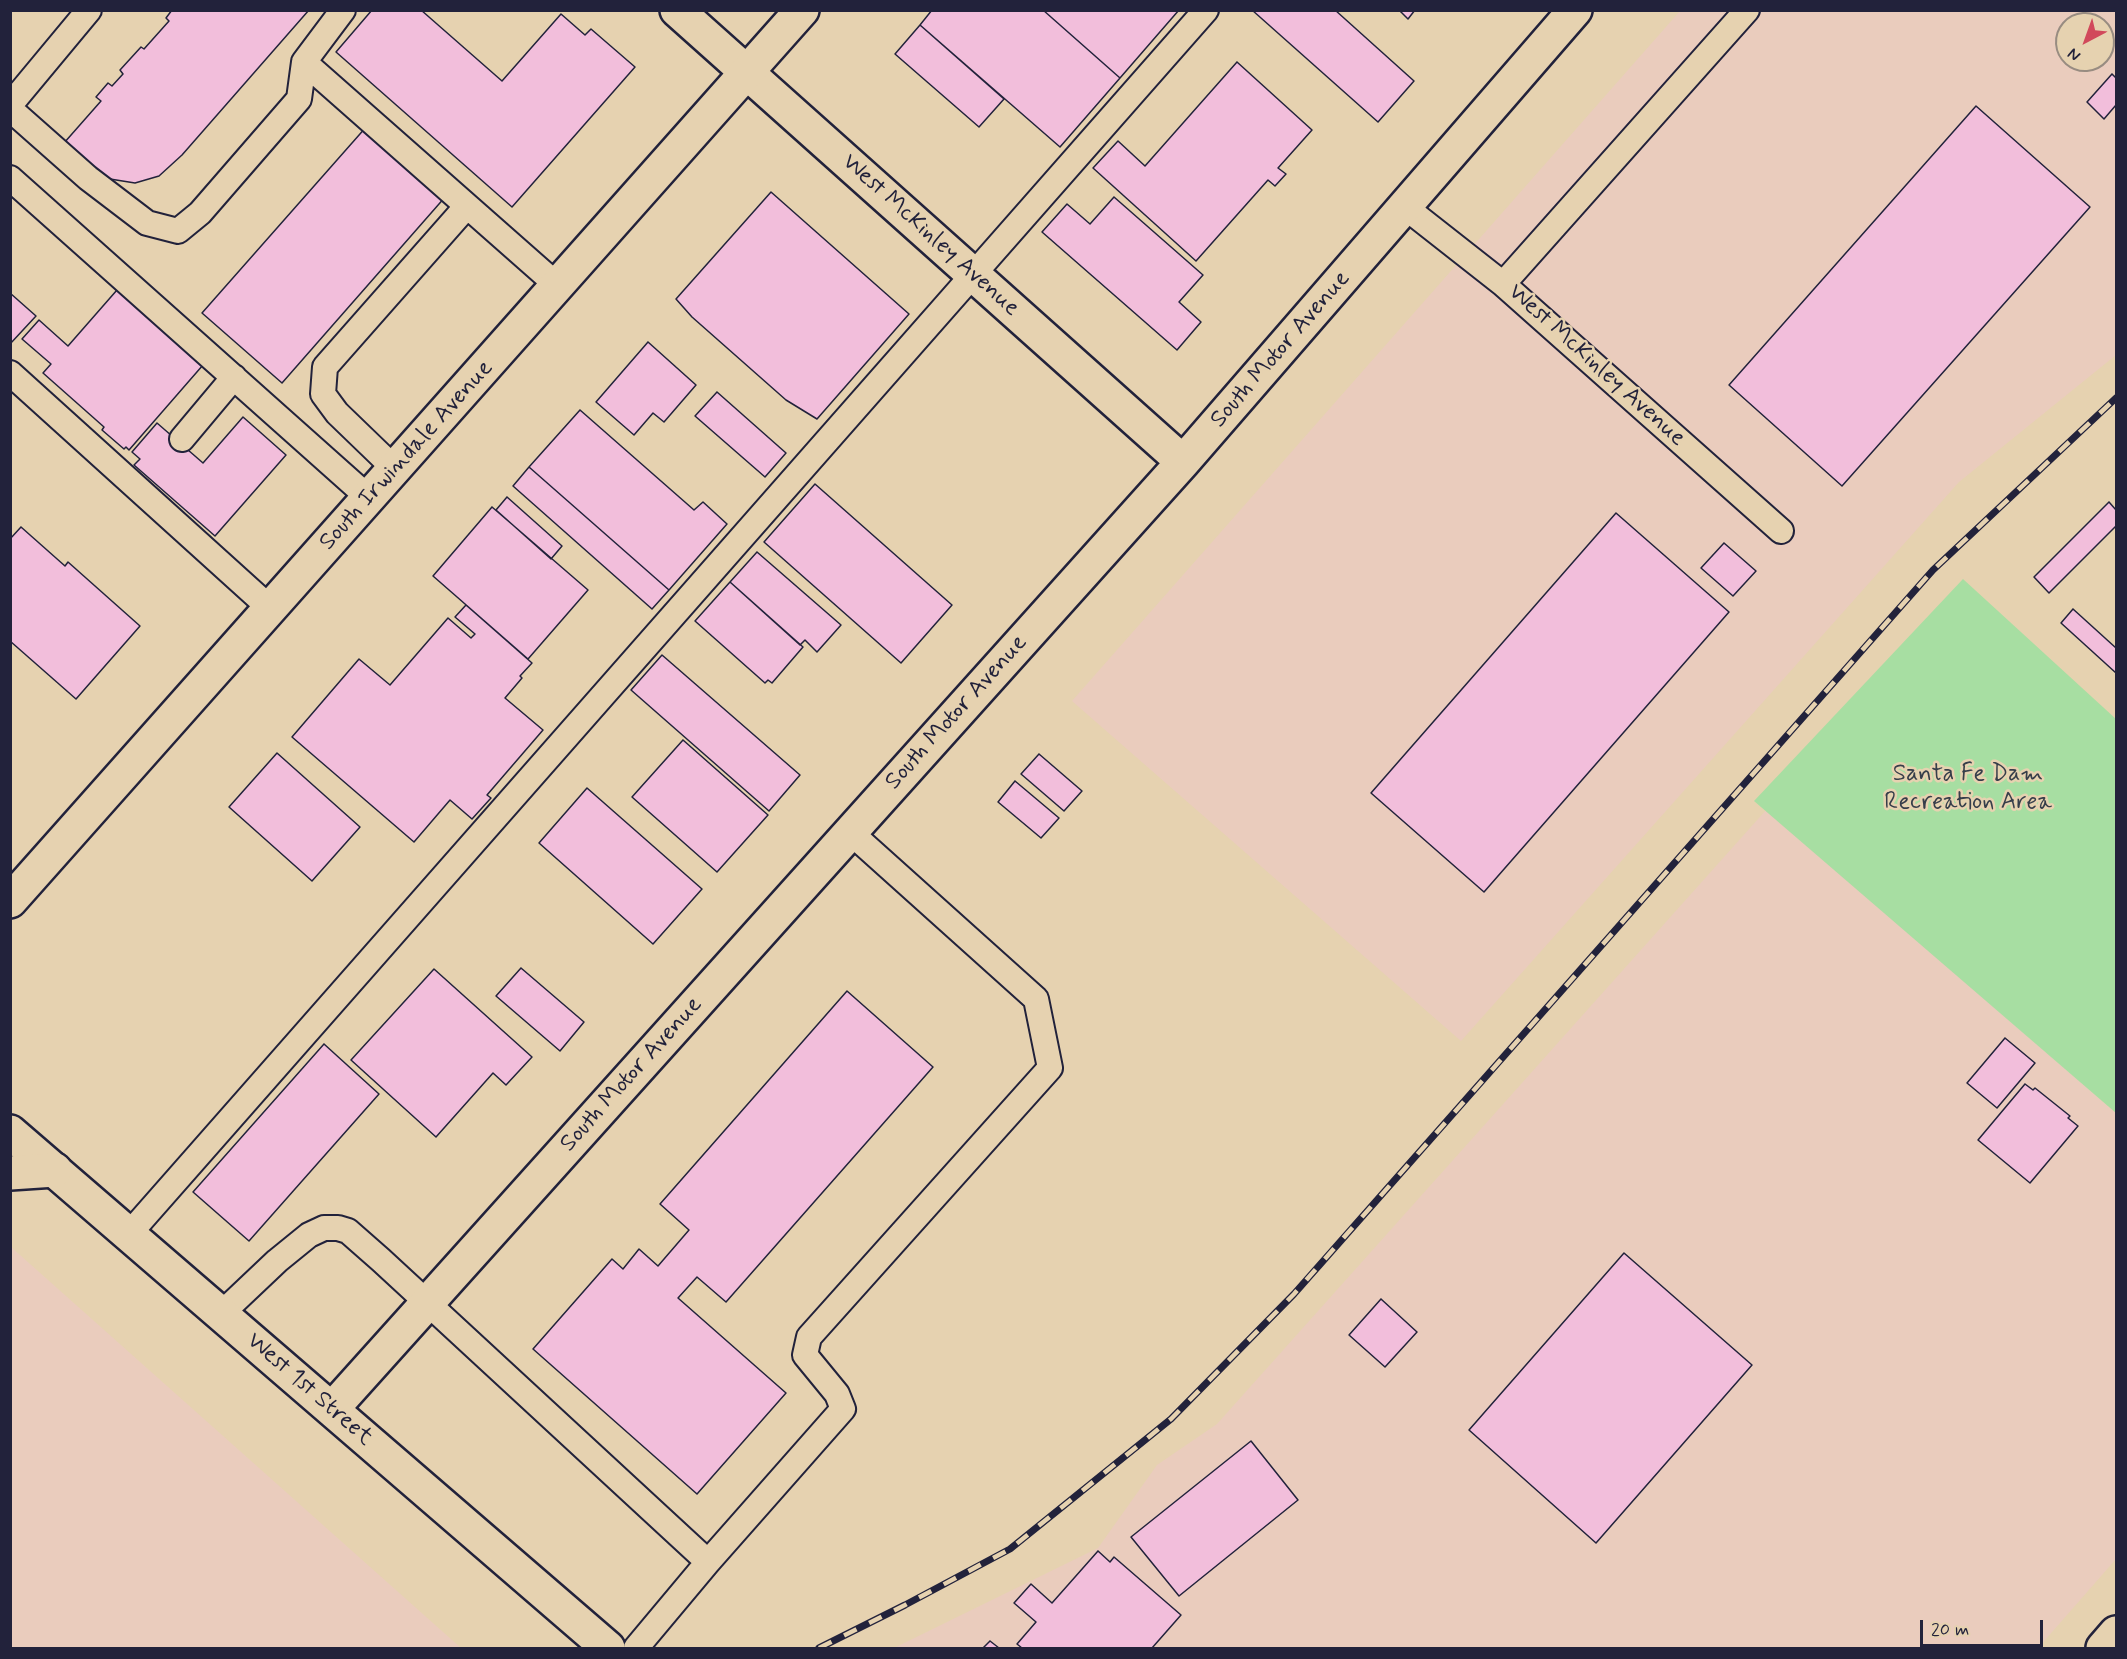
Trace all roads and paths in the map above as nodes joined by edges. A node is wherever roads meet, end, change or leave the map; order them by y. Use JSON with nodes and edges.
{"nodes":[{"id":1,"x":89,"y":10,"type":"edge"},
{"id":2,"x":343,"y":10,"type":"edge"},
{"id":3,"x":677,"y":10,"type":"edge"},
{"id":4,"x":802,"y":10,"type":"edge"},
{"id":5,"x":1206,"y":10,"type":"edge"},
{"id":6,"x":1575,"y":10,"type":"edge"},
{"id":7,"x":1747,"y":10,"type":"edge"},
{"id":8,"x":304,"y":62,"type":"junction"},
{"id":9,"x":748,"y":73,"type":"junction"},
{"id":10,"x":10,"y":107,"type":"edge"},
{"id":11,"x":10,"y":178,"type":"edge"},
{"id":12,"x":467,"y":206,"type":"junction"},
{"id":13,"x":1405,"y":207,"type":"junction"},
{"id":14,"x":973,"y":274,"type":"junction"},
{"id":15,"x":1503,"y":284,"type":"junction"},
{"id":16,"x":558,"y":286,"type":"junction"},
{"id":17,"x":10,"y":373,"type":"edge"},
{"id":18,"x":234,"y":377,"type":"junction"},
{"id":19,"x":182,"y":439,"type":"dead end"},
{"id":20,"x":1183,"y":462,"type":"junction"},
{"id":21,"x":395,"y":469,"type":"junction"},
{"id":22,"x":369,"y":498,"type":"junction"},
{"id":23,"x":1781,"y":531,"type":"dead end"},
{"id":24,"x":271,"y":609,"type":"junction"},
{"id":25,"x":850,"y":832,"type":"junction"},
{"id":26,"x":13,"y":894,"type":"edge"},
{"id":27,"x":10,"y":1132,"type":"edge"},
{"id":28,"x":55,"y":1170,"type":"junction"},
{"id":29,"x":10,"y":1173,"type":"edge"},
{"id":30,"x":129,"y":1234,"type":"junction"},
{"id":31,"x":427,"y":1303,"type":"junction"},
{"id":32,"x":221,"y":1314,"type":"junction"},
{"id":33,"x":332,"y":1409,"type":"junction"},
{"id":34,"x":708,"y":1562,"type":"junction"},
{"id":35,"x":2116,"y":1633,"type":"edge"},
{"id":36,"x":608,"y":1648,"type":"edge"},
{"id":37,"x":636,"y":1648,"type":"edge"},
{"id":38,"x":2103,"y":1648,"type":"edge"}],
"edges":[{"from":1,"to":10,"type":"lane"},
{"from":2,"to":8,"type":"lane"},
{"from":3,"to":9,"type":"street","name":"West McKinley Avenue"},
{"from":4,"to":9,"type":"street","name":"South Irwindale Avenue"},
{"from":5,"to":14,"type":"lane"},
{"from":6,"to":13,"type":"street","name":"South Motor Avenue"},
{"from":7,"to":15,"type":"lane"},
{"from":8,"to":10,"type":"lane"},
{"from":8,"to":12,"type":"lane"},
{"from":9,"to":14,"type":"street","name":"West McKinley Avenue"},
{"from":9,"to":16,"type":"street","name":"South Irwindale Avenue"},
{"from":11,"to":18,"type":"lane"},
{"from":12,"to":16,"type":"lane"},
{"from":12,"to":21,"type":"lane"},
{"from":13,"to":15,"type":"lane","name":"West McKinley Avenue"},
{"from":13,"to":20,"type":"street","name":"South Motor Avenue"},
{"from":14,"to":20,"type":"street","name":"West McKinley Avenue"},
{"from":14,"to":30,"type":"lane"},
{"from":15,"to":23,"type":"lane","name":"West McKinley Avenue"},
{"from":16,"to":21,"type":"street","name":"South Irwindale Avenue"},
{"from":17,"to":24,"type":"lane"},
{"from":18,"to":19,"type":"lane"},
{"from":18,"to":22,"type":"lane"},
{"from":20,"to":25,"type":"street","name":"South Motor Avenue"},
{"from":21,"to":22,"type":"street","name":"South Irwindale Avenue"},
{"from":22,"to":24,"type":"street","name":"South Irwindale Avenue"},
{"from":24,"to":26,"type":"street","name":"South Irwindale Avenue"},
{"from":25,"to":31,"type":"street","name":"South Motor Avenue"},
{"from":25,"to":34,"type":"lane"},
{"from":27,"to":28,"type":"street","name":"West 1st Street"},
{"from":28,"to":29,"type":"street"},
{"from":28,"to":30,"type":"street","name":"West 1st Street"},
{"from":30,"to":32,"type":"street","name":"West 1st Street"},
{"from":31,"to":32,"type":"lane"},
{"from":31,"to":33,"type":"street","name":"South Motor Avenue"},
{"from":31,"to":34,"type":"lane"},
{"from":32,"to":33,"type":"street","name":"West 1st Street"},
{"from":33,"to":36,"type":"street","name":"West 1st Street"},
{"from":34,"to":37,"type":"lane"},
{"from":35,"to":38,"type":"street"}]}
